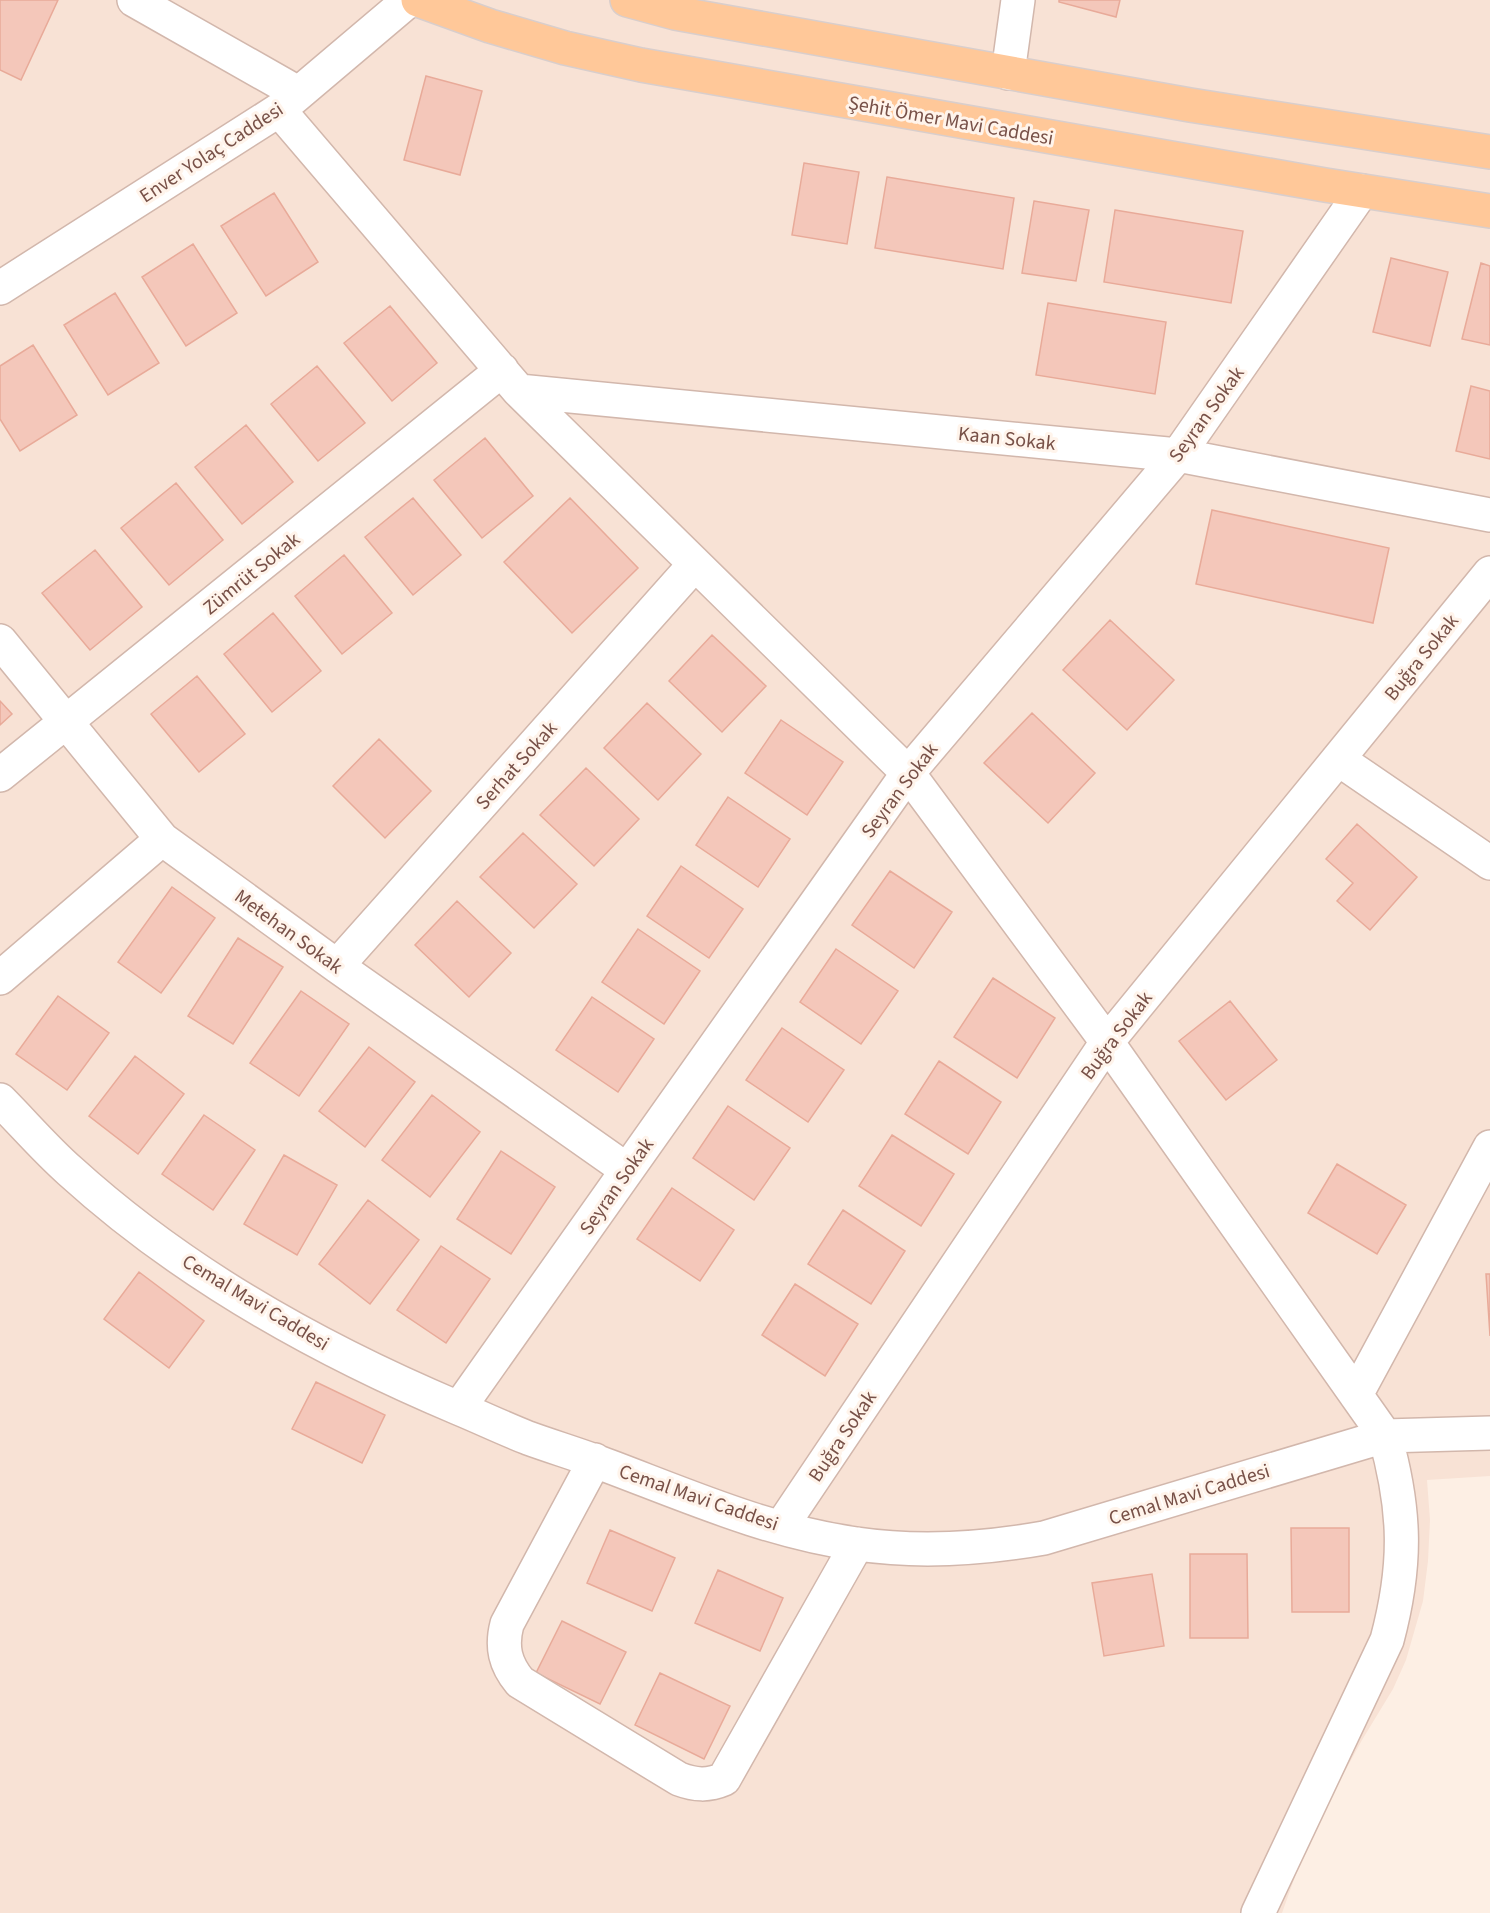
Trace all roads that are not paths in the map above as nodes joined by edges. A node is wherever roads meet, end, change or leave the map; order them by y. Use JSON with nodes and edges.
{"nodes":[{"id":1,"x":134,"y":0,"type":"edge"},
{"id":2,"x":409,"y":0,"type":"edge"},
{"id":3,"x":418,"y":0,"type":"edge"},
{"id":4,"x":627,"y":0,"type":"edge"},
{"id":5,"x":1018,"y":0,"type":"edge"},
{"id":6,"x":1008,"y":73,"type":"junction"},
{"id":7,"x":288,"y":102,"type":"junction"},
{"id":8,"x":1490,"y":152,"type":"edge"},
{"id":9,"x":1362,"y":191,"type":"junction"},
{"id":10,"x":1490,"y":211,"type":"edge"},
{"id":11,"x":0,"y":288,"type":"edge"},
{"id":12,"x":511,"y":381,"type":"junction"},
{"id":13,"x":1178,"y":455,"type":"junction"},
{"id":14,"x":1490,"y":515,"type":"edge"},
{"id":15,"x":695,"y":564,"type":"junction"},
{"id":16,"x":1490,"y":573,"type":"edge"},
{"id":17,"x":0,"y":641,"type":"edge"},
{"id":18,"x":67,"y":723,"type":"junction"},
{"id":19,"x":1338,"y":759,"type":"junction"},
{"id":20,"x":908,"y":773,"type":"junction"},
{"id":21,"x":0,"y":775,"type":"edge"},
{"id":22,"x":162,"y":839,"type":"junction"},
{"id":23,"x":1490,"y":863,"type":"edge"},
{"id":24,"x":337,"y":966,"type":"junction"},
{"id":25,"x":0,"y":978,"type":"edge"},
{"id":26,"x":1107,"y":1042,"type":"junction"},
{"id":27,"x":0,"y":1100,"type":"edge"},
{"id":28,"x":1490,"y":1147,"type":"edge"},
{"id":29,"x":627,"y":1170,"type":"junction"},
{"id":30,"x":1356,"y":1395,"type":"junction"},
{"id":31,"x":459,"y":1408,"type":"junction"},
{"id":32,"x":1490,"y":1433,"type":"edge"},
{"id":33,"x":1385,"y":1436,"type":"junction"},
{"id":34,"x":594,"y":1461,"type":"junction"},
{"id":35,"x":781,"y":1527,"type":"junction"},
{"id":36,"x":857,"y":1544,"type":"junction"},
{"id":37,"x":1258,"y":1913,"type":"edge"}],
"edges":[{"from":1,"to":7,"type":"street"},
{"from":2,"to":7,"type":"street","name":"Enver Yolaç Caddesi"},
{"from":3,"to":9,"type":"main road","name":"Şehit Ömer Mavi Caddesi"},
{"from":4,"to":6,"type":"main road"},
{"from":5,"to":6,"type":"street"},
{"from":6,"to":8,"type":"main road"},
{"from":7,"to":11,"type":"street","name":"Enver Yolaç Caddesi"},
{"from":7,"to":12,"type":"street"},
{"from":9,"to":10,"type":"main road","name":"Şehit Ömer Mavi Caddesi"},
{"from":9,"to":13,"type":"street","name":"Seyran Sokak"},
{"from":12,"to":13,"type":"street","name":"Kaan Sokak"},
{"from":12,"to":15,"type":"street"},
{"from":12,"to":18,"type":"street","name":"Zümrüt Sokak"},
{"from":13,"to":14,"type":"street","name":"Kaan Sokak"},
{"from":13,"to":20,"type":"street","name":"Seyran Sokak"},
{"from":15,"to":20,"type":"street"},
{"from":15,"to":24,"type":"street","name":"Serhat Sokak"},
{"from":16,"to":19,"type":"street","name":"Buğra Sokak"},
{"from":17,"to":18,"type":"street","name":"Metehan Sokak"},
{"from":18,"to":21,"type":"street","name":"Zümrüt Sokak"},
{"from":18,"to":22,"type":"street","name":"Metehan Sokak"},
{"from":19,"to":23,"type":"street"},
{"from":19,"to":26,"type":"street","name":"Buğra Sokak"},
{"from":20,"to":26,"type":"street"},
{"from":20,"to":29,"type":"street","name":"Seyran Sokak"},
{"from":22,"to":24,"type":"street","name":"Metehan Sokak"},
{"from":22,"to":25,"type":"street"},
{"from":24,"to":29,"type":"street","name":"Metehan Sokak"},
{"from":26,"to":30,"type":"street"},
{"from":26,"to":35,"type":"street","name":"Buğra Sokak"},
{"from":27,"to":31,"type":"street","name":"Cemal Mavi Caddesi"},
{"from":28,"to":30,"type":"street"},
{"from":29,"to":31,"type":"street","name":"Seyran Sokak"},
{"from":30,"to":33,"type":"street"},
{"from":31,"to":34,"type":"street","name":"Cemal Mavi Caddesi"},
{"from":32,"to":33,"type":"street","name":"Cemal Mavi Caddesi"},
{"from":33,"to":36,"type":"street","name":"Cemal Mavi Caddesi"},
{"from":33,"to":37,"type":"street"},
{"from":34,"to":35,"type":"street","name":"Cemal Mavi Caddesi"},
{"from":34,"to":36,"type":"street"},
{"from":35,"to":36,"type":"street","name":"Cemal Mavi Caddesi"}]}
